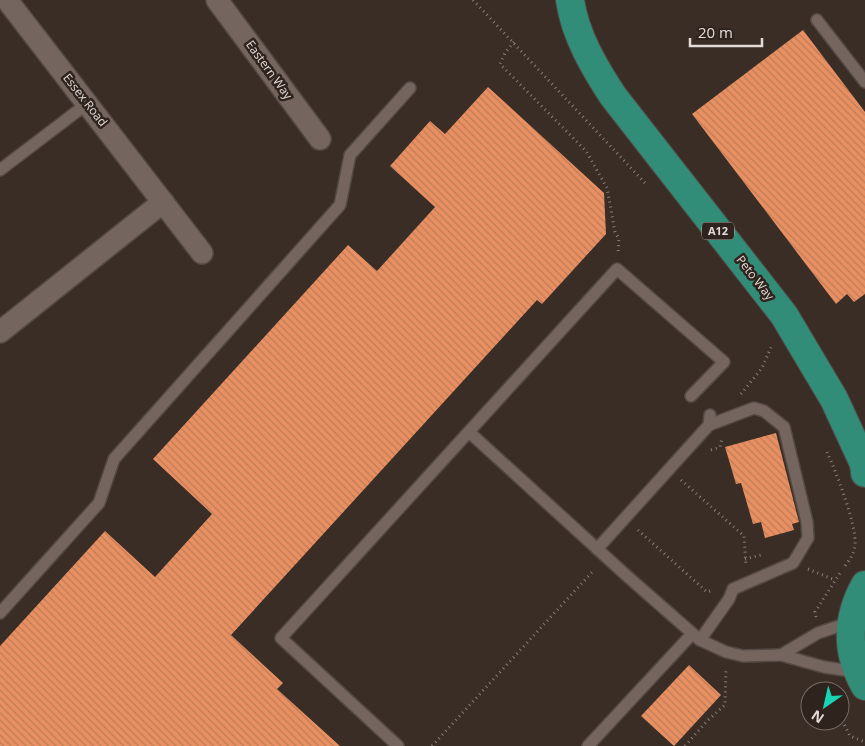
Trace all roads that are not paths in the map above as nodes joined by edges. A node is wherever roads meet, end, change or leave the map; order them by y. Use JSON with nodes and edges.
{"nodes":[{"id":1,"x":7,"y":0,"type":"edge"},
{"id":2,"x":218,"y":0,"type":"edge"},
{"id":3,"x":570,"y":0,"type":"edge"},
{"id":4,"x":817,"y":20,"type":"dead end"},
{"id":5,"x":865,"y":82,"type":"edge"},
{"id":6,"x":410,"y":88,"type":"dead end"},
{"id":7,"x":88,"y":103,"type":"junction"},
{"id":8,"x":320,"y":139,"type":"dead end"},
{"id":9,"x":0,"y":170,"type":"edge"},
{"id":10,"x":163,"y":202,"type":"junction"},
{"id":11,"x":202,"y":253,"type":"dead end"},
{"id":12,"x":0,"y":332,"type":"edge"},
{"id":13,"x":691,"y":396,"type":"dead end"},
{"id":14,"x":469,"y":432,"type":"junction"},
{"id":15,"x":865,"y":468,"type":"edge"},
{"id":16,"x":597,"y":549,"type":"junction"},
{"id":17,"x":865,"y":586,"type":"edge"},
{"id":18,"x":0,"y":613,"type":"edge"},
{"id":19,"x":851,"y":622,"type":"junction"},
{"id":20,"x":696,"y":637,"type":"junction"},
{"id":21,"x":781,"y":654,"type":"junction"},
{"id":22,"x":861,"y":679,"type":"edge"},
{"id":23,"x":398,"y":746,"type":"edge"},
{"id":24,"x":588,"y":746,"type":"edge"}],
"edges":[{"from":1,"to":7,"type":"street","name":"Essex Road"},
{"from":2,"to":8,"type":"street","name":"Eastern Way"},
{"from":3,"to":15,"type":"highway","name":"Peto Way","number":"A12"},
{"from":4,"to":5,"type":"lane"},
{"from":6,"to":18,"type":"lane"},
{"from":7,"to":9,"type":"lane"},
{"from":7,"to":10,"type":"street","name":"Essex Road"},
{"from":10,"to":11,"type":"street","name":"Essex Road"},
{"from":10,"to":12,"type":"street"},
{"from":13,"to":14,"type":"lane"},
{"from":14,"to":16,"type":"lane"},
{"from":14,"to":23,"type":"lane"},
{"from":16,"to":20,"type":"lane"},
{"from":16,"to":20,"type":"lane"},
{"from":17,"to":19,"type":"highway"},
{"from":19,"to":21,"type":"lane"},
{"from":19,"to":22,"type":"highway"},
{"from":20,"to":21,"type":"lane"},
{"from":20,"to":24,"type":"lane"},
{"from":21,"to":22,"type":"lane"}]}
